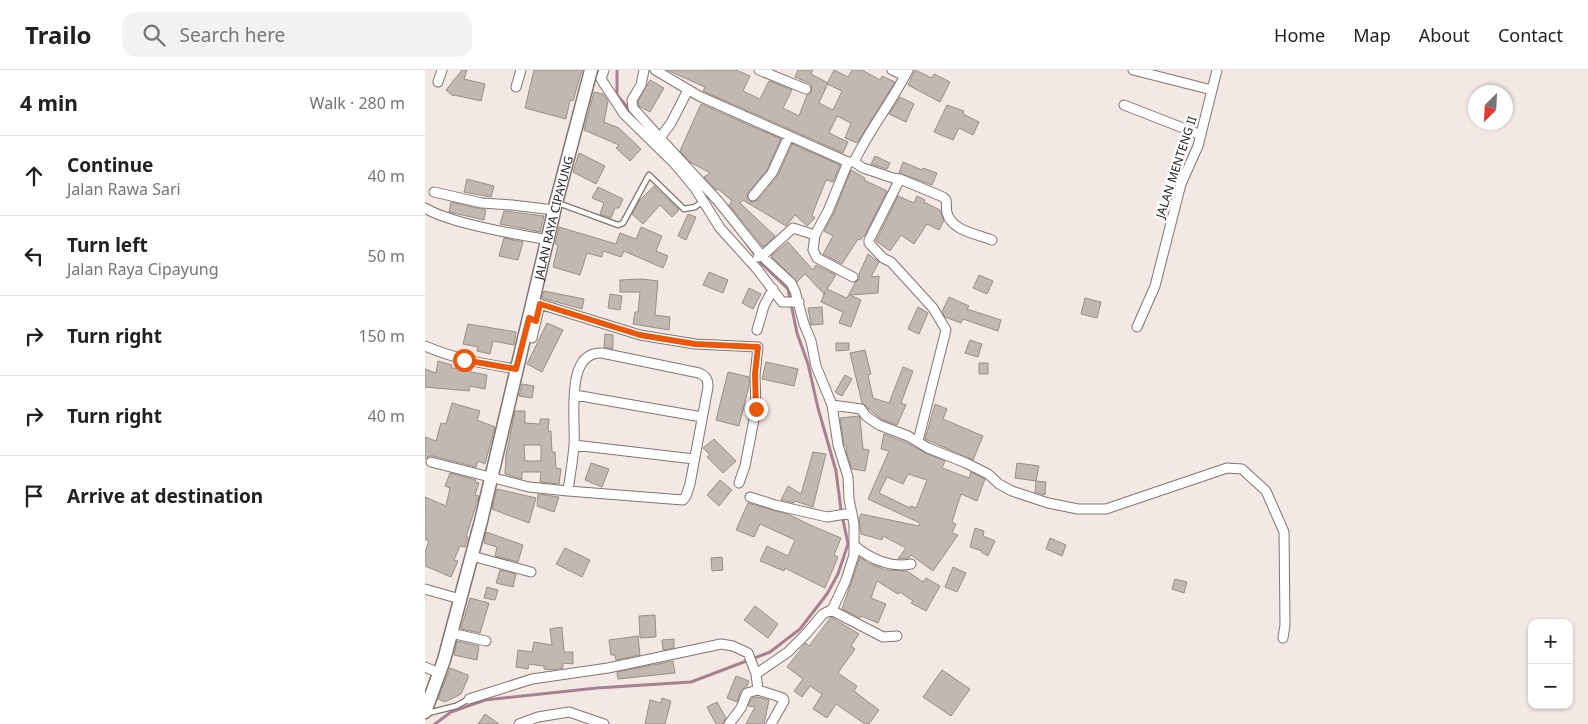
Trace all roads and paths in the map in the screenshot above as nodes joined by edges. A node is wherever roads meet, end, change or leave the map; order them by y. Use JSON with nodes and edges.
{"nodes":[{"id":1,"x":442,"y":70,"type":"edge"},
{"id":2,"x":521,"y":70,"type":"edge"},
{"id":3,"x":604,"y":70,"type":"edge"},
{"id":4,"x":644,"y":70,"type":"edge"},
{"id":5,"x":655,"y":70,"type":"edge"},
{"id":6,"x":759,"y":70,"type":"edge"},
{"id":7,"x":893,"y":70,"type":"edge"},
{"id":8,"x":1133,"y":70,"type":"edge"},
{"id":9,"x":1217,"y":70,"type":"edge"},
{"id":10,"x":667,"y":73,"type":"edge"},
{"id":11,"x":907,"y":73,"type":"edge"},
{"id":12,"x":594,"y":75,"type":"edge"},
{"id":13,"x":438,"y":82,"type":"dead end"},
{"id":14,"x":516,"y":87,"type":"dead end"},
{"id":15,"x":807,"y":89,"type":"dead end"},
{"id":16,"x":688,"y":90,"type":"junction"},
{"id":17,"x":1212,"y":90,"type":"junction"},
{"id":18,"x":1123,"y":105,"type":"dead end"},
{"id":19,"x":1201,"y":135,"type":"junction"},
{"id":20,"x":789,"y":136,"type":"junction"},
{"id":21,"x":660,"y":138,"type":"junction"},
{"id":22,"x":851,"y":162,"type":"junction"},
{"id":23,"x":900,"y":179,"type":"junction"},
{"id":24,"x":434,"y":192,"type":"dead end"},
{"id":25,"x":753,"y":196,"type":"dead end"},
{"id":26,"x":703,"y":201,"type":"junction"},
{"id":27,"x":555,"y":206,"type":"junction"},
{"id":28,"x":425,"y":208,"type":"edge"},
{"id":29,"x":815,"y":235,"type":"junction"},
{"id":30,"x":549,"y":240,"type":"junction"},
{"id":31,"x":992,"y":240,"type":"dead end"},
{"id":32,"x":756,"y":257,"type":"junction"},
{"id":33,"x":853,"y":277,"type":"dead end"},
{"id":34,"x":773,"y":289,"type":"junction"},
{"id":35,"x":537,"y":303,"type":"junction"},
{"id":36,"x":793,"y":303,"type":"junction"},
{"id":37,"x":533,"y":320,"type":"junction"},
{"id":38,"x":1137,"y":327,"type":"dead end"},
{"id":39,"x":757,"y":330,"type":"dead end"},
{"id":40,"x":532,"y":338,"type":"dead end"},
{"id":41,"x":425,"y":346,"type":"edge"},
{"id":42,"x":516,"y":369,"type":"junction"},
{"id":43,"x":575,"y":395,"type":"junction"},
{"id":44,"x":832,"y":404,"type":"junction"},
{"id":45,"x":702,"y":417,"type":"junction"},
{"id":46,"x":918,"y":441,"type":"junction"},
{"id":47,"x":574,"y":445,"type":"junction"},
{"id":48,"x":694,"y":459,"type":"junction"},
{"id":49,"x":431,"y":462,"type":"dead end"},
{"id":50,"x":491,"y":478,"type":"junction"},
{"id":51,"x":739,"y":483,"type":"dead end"},
{"id":52,"x":567,"y":491,"type":"junction"},
{"id":53,"x":750,"y":497,"type":"dead end"},
{"id":54,"x":852,"y":513,"type":"junction"},
{"id":55,"x":855,"y":546,"type":"junction"},
{"id":56,"x":472,"y":556,"type":"junction"},
{"id":57,"x":911,"y":564,"type":"dead end"},
{"id":58,"x":531,"y":572,"type":"dead end"},
{"id":59,"x":425,"y":589,"type":"edge"},
{"id":60,"x":457,"y":598,"type":"junction"},
{"id":61,"x":831,"y":610,"type":"junction"},
{"id":62,"x":451,"y":633,"type":"junction"},
{"id":63,"x":897,"y":636,"type":"dead end"},
{"id":64,"x":1283,"y":638,"type":"dead end"},
{"id":65,"x":486,"y":641,"type":"dead end"},
{"id":66,"x":425,"y":667,"type":"edge"},
{"id":67,"x":755,"y":670,"type":"junction"},
{"id":68,"x":439,"y":673,"type":"junction"},
{"id":69,"x":758,"y":690,"type":"junction"},
{"id":70,"x":469,"y":699,"type":"joint"},
{"id":71,"x":425,"y":714,"type":"edge"},
{"id":72,"x":519,"y":724,"type":"edge"},
{"id":73,"x":604,"y":724,"type":"edge"},
{"id":74,"x":729,"y":724,"type":"edge"},
{"id":75,"x":771,"y":724,"type":"edge"}],
"edges":[{"from":1,"to":13,"type":"street"},
{"from":2,"to":14,"type":"street"},
{"from":3,"to":12,"type":"street"},
{"from":4,"to":21,"type":"street"},
{"from":5,"to":10,"type":"street"},
{"from":6,"to":15,"type":"street"},
{"from":7,"to":11,"type":"street"},
{"from":8,"to":17,"type":"street"},
{"from":9,"to":17,"type":"street","name":"JALAN MENTENG II"},
{"from":10,"to":16,"type":"street"},
{"from":11,"to":22,"type":"street"},
{"from":12,"to":26,"type":"street"},
{"from":12,"to":27,"type":"main road","name":"JALAN RAYA CIPAYUNG"},
{"from":16,"to":20,"type":"street"},
{"from":16,"to":21,"type":"street"},
{"from":17,"to":19,"type":"street","name":"JALAN MENTENG II"},
{"from":18,"to":19,"type":"street"},
{"from":19,"to":38,"type":"street","name":"JALAN MENTENG II"},
{"from":20,"to":22,"type":"street"},
{"from":20,"to":25,"type":"street"},
{"from":21,"to":32,"type":"street"},
{"from":22,"to":23,"type":"street"},
{"from":22,"to":29,"type":"street"},
{"from":23,"to":31,"type":"street"},
{"from":23,"to":46,"type":"street"},
{"from":24,"to":27,"type":"street"},
{"from":26,"to":27,"type":"lane"},
{"from":26,"to":32,"type":"street"},
{"from":27,"to":30,"type":"main road","name":"JALAN RAYA CIPAYUNG"},
{"from":28,"to":30,"type":"street"},
{"from":29,"to":32,"type":"street"},
{"from":29,"to":33,"type":"street"},
{"from":30,"to":35,"type":"main road","name":"JALAN RAYA CIPAYUNG"},
{"from":32,"to":34,"type":"street"},
{"from":32,"to":36,"type":"street"},
{"from":34,"to":36,"type":"street"},
{"from":34,"to":39,"type":"street"},
{"from":35,"to":37,"type":"main road","name":"JALAN RAYA CIPAYUNG"},
{"from":35,"to":51,"type":"street"},
{"from":36,"to":44,"type":"street"},
{"from":37,"to":40,"type":"street"},
{"from":37,"to":42,"type":"main road","name":"JALAN RAYA CIPAYUNG"},
{"from":41,"to":42,"type":"street"},
{"from":42,"to":50,"type":"main road","name":"JALAN RAYA CIPAYUNG"},
{"from":43,"to":45,"type":"street"},
{"from":43,"to":45,"type":"street"},
{"from":43,"to":47,"type":"street"},
{"from":44,"to":46,"type":"street"},
{"from":44,"to":54,"type":"street"},
{"from":45,"to":48,"type":"street"},
{"from":46,"to":64,"type":"street"},
{"from":47,"to":48,"type":"street"},
{"from":47,"to":52,"type":"street"},
{"from":48,"to":52,"type":"street"},
{"from":49,"to":50,"type":"street"},
{"from":50,"to":52,"type":"street"},
{"from":50,"to":56,"type":"main road","name":"JALAN RAYA CIPAYUNG"},
{"from":53,"to":54,"type":"street"},
{"from":54,"to":55,"type":"street"},
{"from":55,"to":57,"type":"street"},
{"from":55,"to":61,"type":"street"},
{"from":56,"to":58,"type":"street"},
{"from":56,"to":60,"type":"main road","name":"JALAN RAYA CIPAYUNG"},
{"from":59,"to":60,"type":"street"},
{"from":60,"to":62,"type":"main road","name":"JALAN RAYA CIPAYUNG"},
{"from":61,"to":63,"type":"street"},
{"from":61,"to":67,"type":"street"},
{"from":62,"to":65,"type":"street"},
{"from":62,"to":68,"type":"main road","name":"JALAN RAYA CIPAYUNG"},
{"from":66,"to":68,"type":"street"},
{"from":67,"to":69,"type":"street"},
{"from":67,"to":70,"type":"street"},
{"from":68,"to":71,"type":"main road","name":"JALAN RAYA CIPAYUNG"},
{"from":69,"to":74,"type":"street"},
{"from":69,"to":75,"type":"street"},
{"from":70,"to":71,"type":"lane"},
{"from":72,"to":73,"type":"street"}]}
